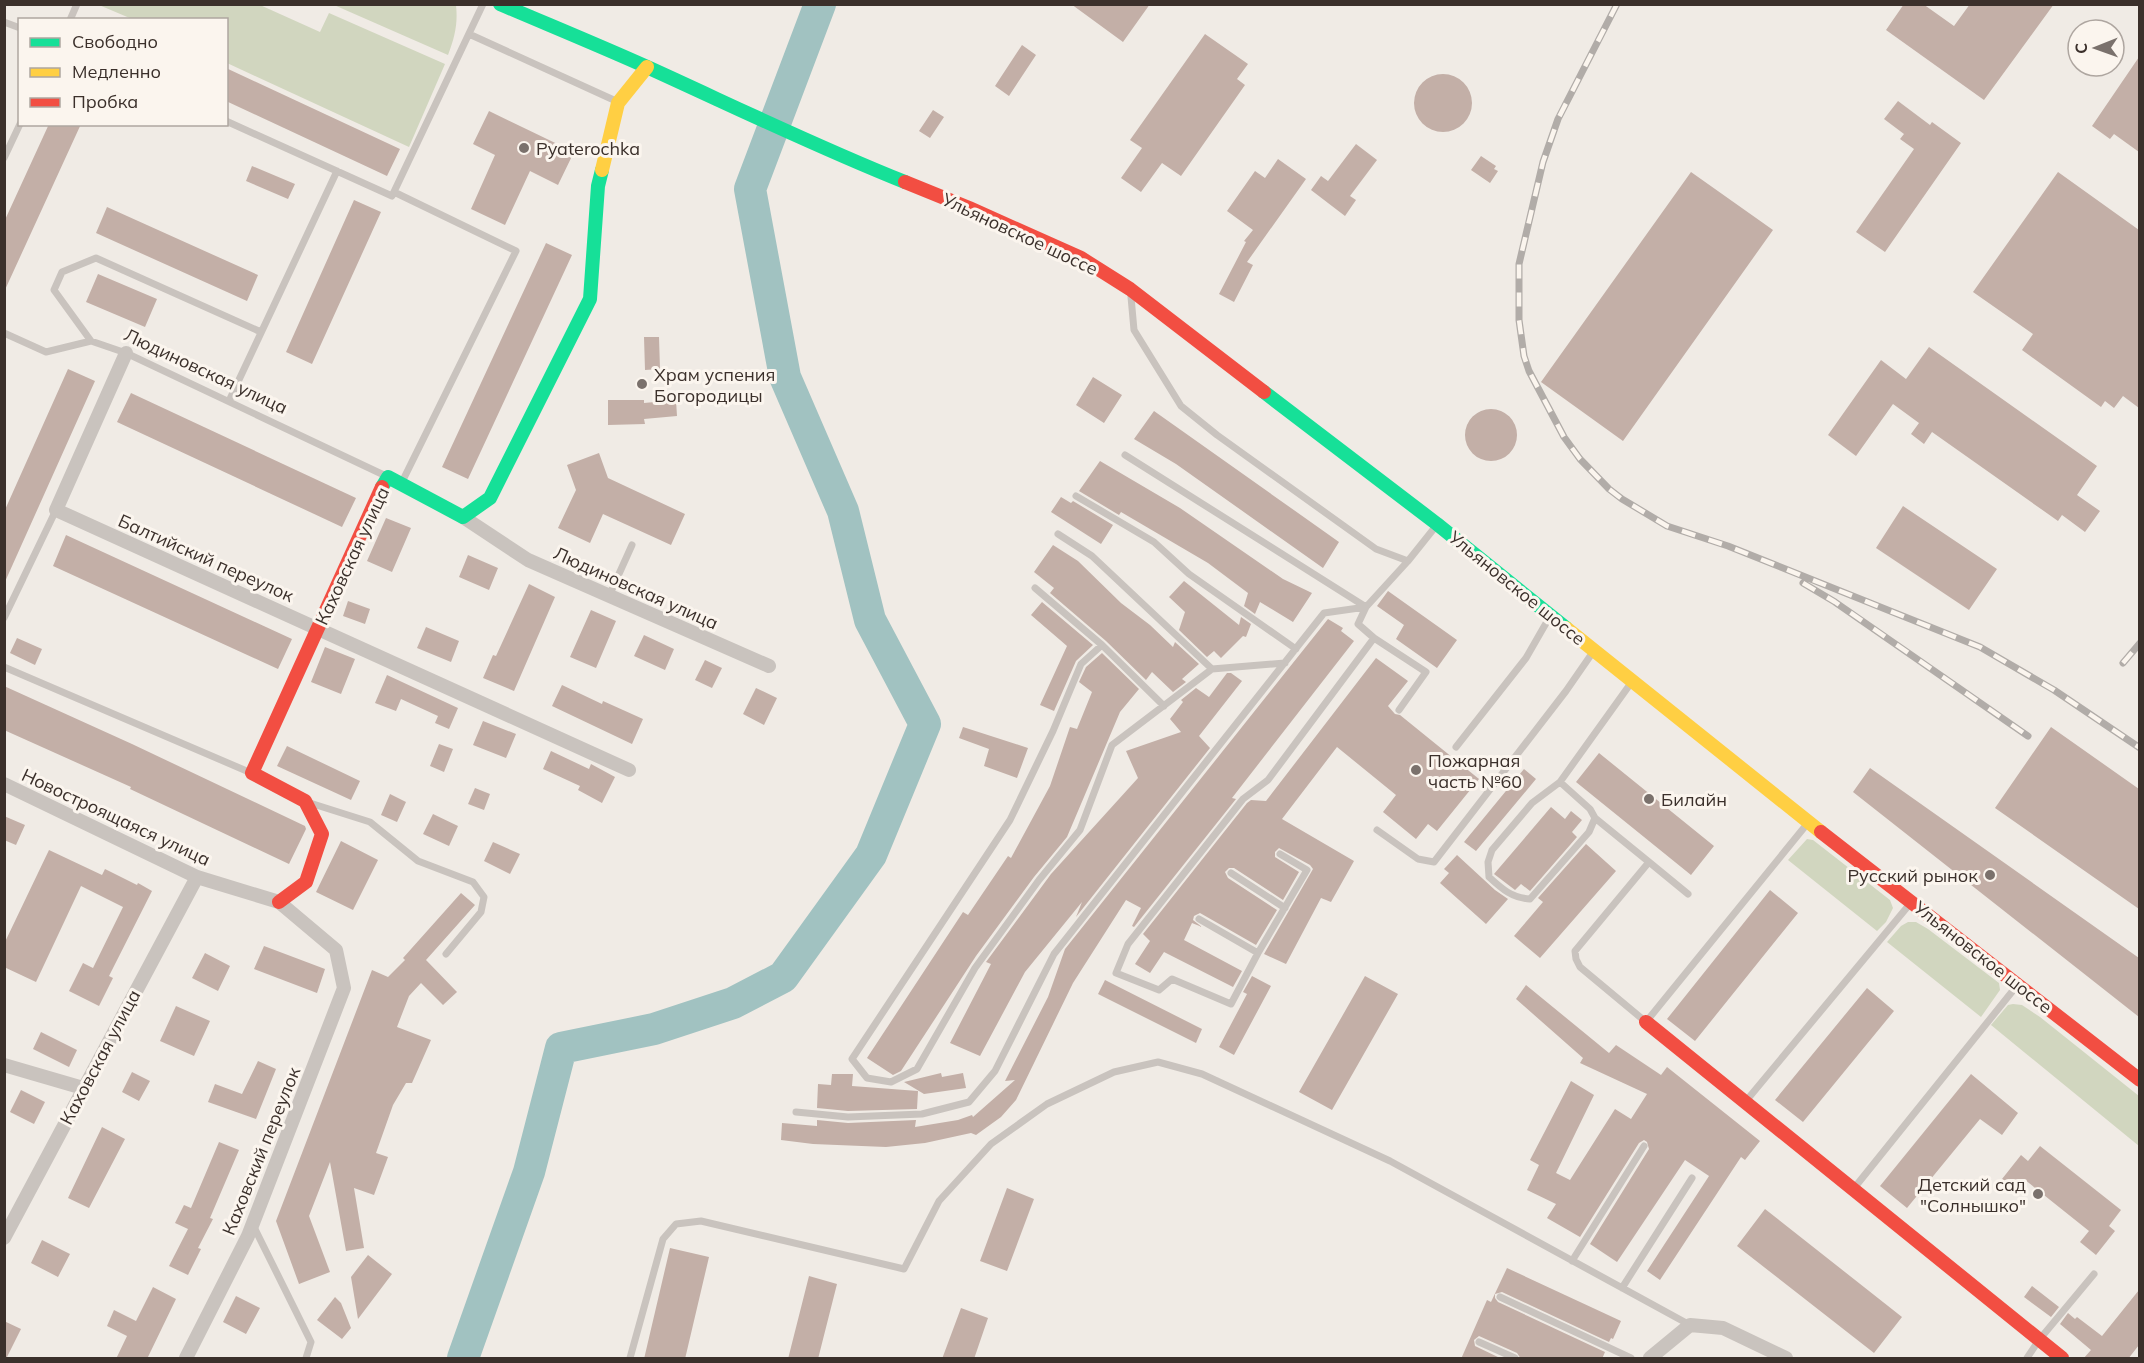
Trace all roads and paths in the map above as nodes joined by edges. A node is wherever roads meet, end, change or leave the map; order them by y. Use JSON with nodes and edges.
{"nodes":[{"id":1,"x":78,"y":4,"type":"edge"},
{"id":2,"x":483,"y":4,"type":"edge"},
{"id":3,"x":500,"y":4,"type":"edge"},
{"id":4,"x":71,"y":18,"type":"edge"},
{"id":5,"x":469,"y":34,"type":"junction"},
{"id":6,"x":647,"y":67,"type":"junction"},
{"id":7,"x":618,"y":103,"type":"junction"},
{"id":8,"x":228,"y":122,"type":"edge"},
{"id":9,"x":19,"y":126,"type":"edge"},
{"id":10,"x":4,"y":158,"type":"edge"},
{"id":11,"x":337,"y":171,"type":"junction"},
{"id":12,"x":394,"y":192,"type":"junction"},
{"id":13,"x":1130,"y":289,"type":"junction"},
{"id":14,"x":261,"y":332,"type":"junction"},
{"id":15,"x":4,"y":333,"type":"edge"},
{"id":16,"x":91,"y":340,"type":"junction"},
{"id":17,"x":126,"y":353,"type":"junction"},
{"id":18,"x":230,"y":400,"type":"junction"},
{"id":19,"x":1125,"y":455,"type":"dead end"},
{"id":20,"x":388,"y":477,"type":"junction"},
{"id":21,"x":401,"y":484,"type":"junction"},
{"id":22,"x":1076,"y":496,"type":"dead end"},
{"id":23,"x":56,"y":510,"type":"junction"},
{"id":24,"x":463,"y":517,"type":"junction"},
{"id":25,"x":1437,"y":524,"type":"junction"},
{"id":26,"x":1058,"y":534,"type":"dead end"},
{"id":27,"x":632,"y":545,"type":"dead end"},
{"id":28,"x":1408,"y":561,"type":"junction"},
{"id":29,"x":1035,"y":588,"type":"dead end"},
{"id":30,"x":609,"y":596,"type":"junction"},
{"id":31,"x":1366,"y":607,"type":"junction"},
{"id":32,"x":1550,"y":616,"type":"junction"},
{"id":33,"x":4,"y":618,"type":"edge"},
{"id":34,"x":318,"y":629,"type":"junction"},
{"id":35,"x":1374,"y":638,"type":"junction"},
{"id":36,"x":1102,"y":645,"type":"junction"},
{"id":37,"x":1296,"y":649,"type":"junction"},
{"id":38,"x":1594,"y":650,"type":"junction"},
{"id":39,"x":1285,"y":663,"type":"junction"},
{"id":40,"x":769,"y":666,"type":"dead end"},
{"id":41,"x":4,"y":667,"type":"edge"},
{"id":42,"x":1212,"y":669,"type":"junction"},
{"id":43,"x":1633,"y":681,"type":"junction"},
{"id":44,"x":1164,"y":706,"type":"junction"},
{"id":45,"x":1399,"y":710,"type":"dead end"},
{"id":46,"x":1456,"y":747,"type":"dead end"},
{"id":47,"x":629,"y":770,"type":"dead end"},
{"id":48,"x":252,"y":773,"type":"junction"},
{"id":49,"x":1560,"y":782,"type":"junction"},
{"id":50,"x":4,"y":784,"type":"edge"},
{"id":51,"x":305,"y":801,"type":"junction"},
{"id":52,"x":1595,"y":818,"type":"junction"},
{"id":53,"x":1808,"y":822,"type":"junction"},
{"id":54,"x":1377,"y":830,"type":"dead end"},
{"id":55,"x":1280,"y":854,"type":"dead end"},
{"id":56,"x":1648,"y":862,"type":"junction"},
{"id":57,"x":1231,"y":873,"type":"dead end"},
{"id":58,"x":197,"y":877,"type":"junction"},
{"id":59,"x":1688,"y":894,"type":"dead end"},
{"id":60,"x":279,"y":902,"type":"junction"},
{"id":61,"x":1912,"y":902,"type":"junction"},
{"id":62,"x":1285,"y":908,"type":"junction"},
{"id":63,"x":1199,"y":919,"type":"dead end"},
{"id":64,"x":336,"y":950,"type":"joint"},
{"id":65,"x":1258,"y":953,"type":"junction"},
{"id":66,"x":446,"y":954,"type":"dead end"},
{"id":67,"x":2019,"y":984,"type":"junction"},
{"id":68,"x":1646,"y":1022,"type":"junction"},
{"id":69,"x":4,"y":1065,"type":"edge"},
{"id":70,"x":2139,"y":1080,"type":"edge"},
{"id":71,"x":83,"y":1088,"type":"junction"},
{"id":72,"x":1746,"y":1101,"type":"junction"},
{"id":73,"x":796,"y":1112,"type":"dead end"},
{"id":74,"x":1644,"y":1146,"type":"dead end"},
{"id":75,"x":1692,"y":1178,"type":"dead end"},
{"id":76,"x":1853,"y":1189,"type":"junction"},
{"id":77,"x":252,"y":1224,"type":"junction"},
{"id":78,"x":4,"y":1238,"type":"edge"},
{"id":79,"x":1572,"y":1261,"type":"junction"},
{"id":80,"x":2094,"y":1274,"type":"dead end"},
{"id":81,"x":1622,"y":1288,"type":"junction"},
{"id":82,"x":1500,"y":1297,"type":"dead end"},
{"id":83,"x":1690,"y":1325,"type":"junction"},
{"id":84,"x":2039,"y":1340,"type":"junction"},
{"id":85,"x":1479,"y":1342,"type":"dead end"},
{"id":86,"x":1617,"y":1356,"type":"edge"},
{"id":87,"x":186,"y":1359,"type":"edge"},
{"id":88,"x":306,"y":1359,"type":"edge"},
{"id":89,"x":630,"y":1359,"type":"edge"},
{"id":90,"x":1515,"y":1359,"type":"edge"},
{"id":91,"x":1631,"y":1359,"type":"edge"},
{"id":92,"x":1650,"y":1359,"type":"edge"},
{"id":93,"x":1786,"y":1359,"type":"edge"},
{"id":94,"x":2027,"y":1359,"type":"edge"},
{"id":95,"x":2062,"y":1359,"type":"edge"}],
"edges":[{"from":1,"to":4,"type":"lane"},
{"from":2,"to":5,"type":"lane"},
{"from":3,"to":6,"type":"main road","name":"Ульяновское шоссе"},
{"from":5,"to":7,"type":"lane"},
{"from":5,"to":12,"type":"lane"},
{"from":6,"to":7,"type":"main road"},
{"from":6,"to":13,"type":"main road","name":"Ульяновское шоссе"},
{"from":7,"to":24,"type":"main road"},
{"from":8,"to":11,"type":"lane"},
{"from":9,"to":10,"type":"lane"},
{"from":11,"to":12,"type":"lane"},
{"from":11,"to":14,"type":"lane"},
{"from":12,"to":21,"type":"lane"},
{"from":13,"to":25,"type":"main road","name":"Ульяновское шоссе"},
{"from":13,"to":28,"type":"lane"},
{"from":14,"to":16,"type":"lane"},
{"from":14,"to":18,"type":"lane"},
{"from":15,"to":16,"type":"lane"},
{"from":16,"to":17,"type":"lane","name":"Людиновская улица"},
{"from":17,"to":18,"type":"lane","name":"Людиновская улица"},
{"from":17,"to":23,"type":"street"},
{"from":18,"to":20,"type":"lane","name":"Людиновская улица"},
{"from":19,"to":31,"type":"lane"},
{"from":20,"to":21,"type":"main road","name":"Каховская улица"},
{"from":20,"to":34,"type":"main road","name":"Каховская улица"},
{"from":21,"to":24,"type":"main road","name":"Каховская улица"},
{"from":22,"to":37,"type":"lane"},
{"from":23,"to":33,"type":"lane"},
{"from":23,"to":34,"type":"street","name":"Балтийский переулок"},
{"from":24,"to":30,"type":"street","name":"Людиновская улица"},
{"from":25,"to":28,"type":"lane"},
{"from":25,"to":32,"type":"main road","name":"Ульяновское шоссе"},
{"from":26,"to":42,"type":"lane"},
{"from":27,"to":30,"type":"lane"},
{"from":28,"to":31,"type":"lane"},
{"from":29,"to":36,"type":"lane"},
{"from":30,"to":40,"type":"street","name":"Людиновская улица"},
{"from":31,"to":35,"type":"lane"},
{"from":31,"to":37,"type":"lane"},
{"from":32,"to":38,"type":"main road","name":"Ульяновское шоссе"},
{"from":32,"to":46,"type":"lane"},
{"from":34,"to":47,"type":"street","name":"Балтийский переулок"},
{"from":34,"to":48,"type":"main road","name":"Каховская улица"},
{"from":35,"to":45,"type":"lane"},
{"from":35,"to":65,"type":"lane"},
{"from":36,"to":44,"type":"lane"},
{"from":36,"to":44,"type":"lane"},
{"from":37,"to":39,"type":"lane"},
{"from":38,"to":43,"type":"main road","name":"Ульяновское шоссе"},
{"from":38,"to":54,"type":"lane"},
{"from":39,"to":42,"type":"lane"},
{"from":39,"to":73,"type":"lane"},
{"from":41,"to":48,"type":"lane"},
{"from":42,"to":44,"type":"lane"},
{"from":43,"to":49,"type":"lane"},
{"from":43,"to":53,"type":"main road","name":"Ульяновское шоссе"},
{"from":48,"to":51,"type":"main road"},
{"from":49,"to":52,"type":"lane"},
{"from":49,"to":52,"type":"lane"},
{"from":50,"to":58,"type":"street","name":"Новостроящаяся улица"},
{"from":51,"to":60,"type":"main road"},
{"from":51,"to":66,"type":"lane"},
{"from":52,"to":56,"type":"lane"},
{"from":53,"to":61,"type":"main road","name":"Ульяновское шоссе"},
{"from":53,"to":68,"type":"lane"},
{"from":55,"to":62,"type":"lane"},
{"from":56,"to":59,"type":"lane"},
{"from":56,"to":68,"type":"lane"},
{"from":57,"to":62,"type":"lane"},
{"from":58,"to":60,"type":"street","name":"Новостроящаяся улица"},
{"from":58,"to":71,"type":"street","name":"Каховская улица"},
{"from":60,"to":64,"type":"street","name":"Новостроящаяся улица"},
{"from":61,"to":67,"type":"main road","name":"Ульяновское шоссе"},
{"from":61,"to":72,"type":"lane"},
{"from":62,"to":65,"type":"lane"},
{"from":63,"to":65,"type":"lane"},
{"from":64,"to":77,"type":"street","name":"Каховский переулок"},
{"from":67,"to":70,"type":"main road","name":"Ульяновское шоссе"},
{"from":67,"to":76,"type":"lane"},
{"from":68,"to":72,"type":"main road"},
{"from":69,"to":71,"type":"street"},
{"from":71,"to":78,"type":"street","name":"Каховская улица"},
{"from":72,"to":76,"type":"main road"},
{"from":74,"to":79,"type":"lane"},
{"from":75,"to":81,"type":"lane"},
{"from":76,"to":84,"type":"main road"},
{"from":77,"to":87,"type":"street","name":"Каховский переулок"},
{"from":77,"to":88,"type":"lane"},
{"from":79,"to":81,"type":"lane"},
{"from":79,"to":89,"type":"lane"},
{"from":80,"to":84,"type":"lane"},
{"from":81,"to":83,"type":"lane"},
{"from":82,"to":86,"type":"lane"},
{"from":83,"to":92,"type":"street"},
{"from":83,"to":93,"type":"street"},
{"from":84,"to":94,"type":"lane"},
{"from":84,"to":95,"type":"main road"},
{"from":85,"to":90,"type":"lane"},
{"from":86,"to":91,"type":"lane"}]}
